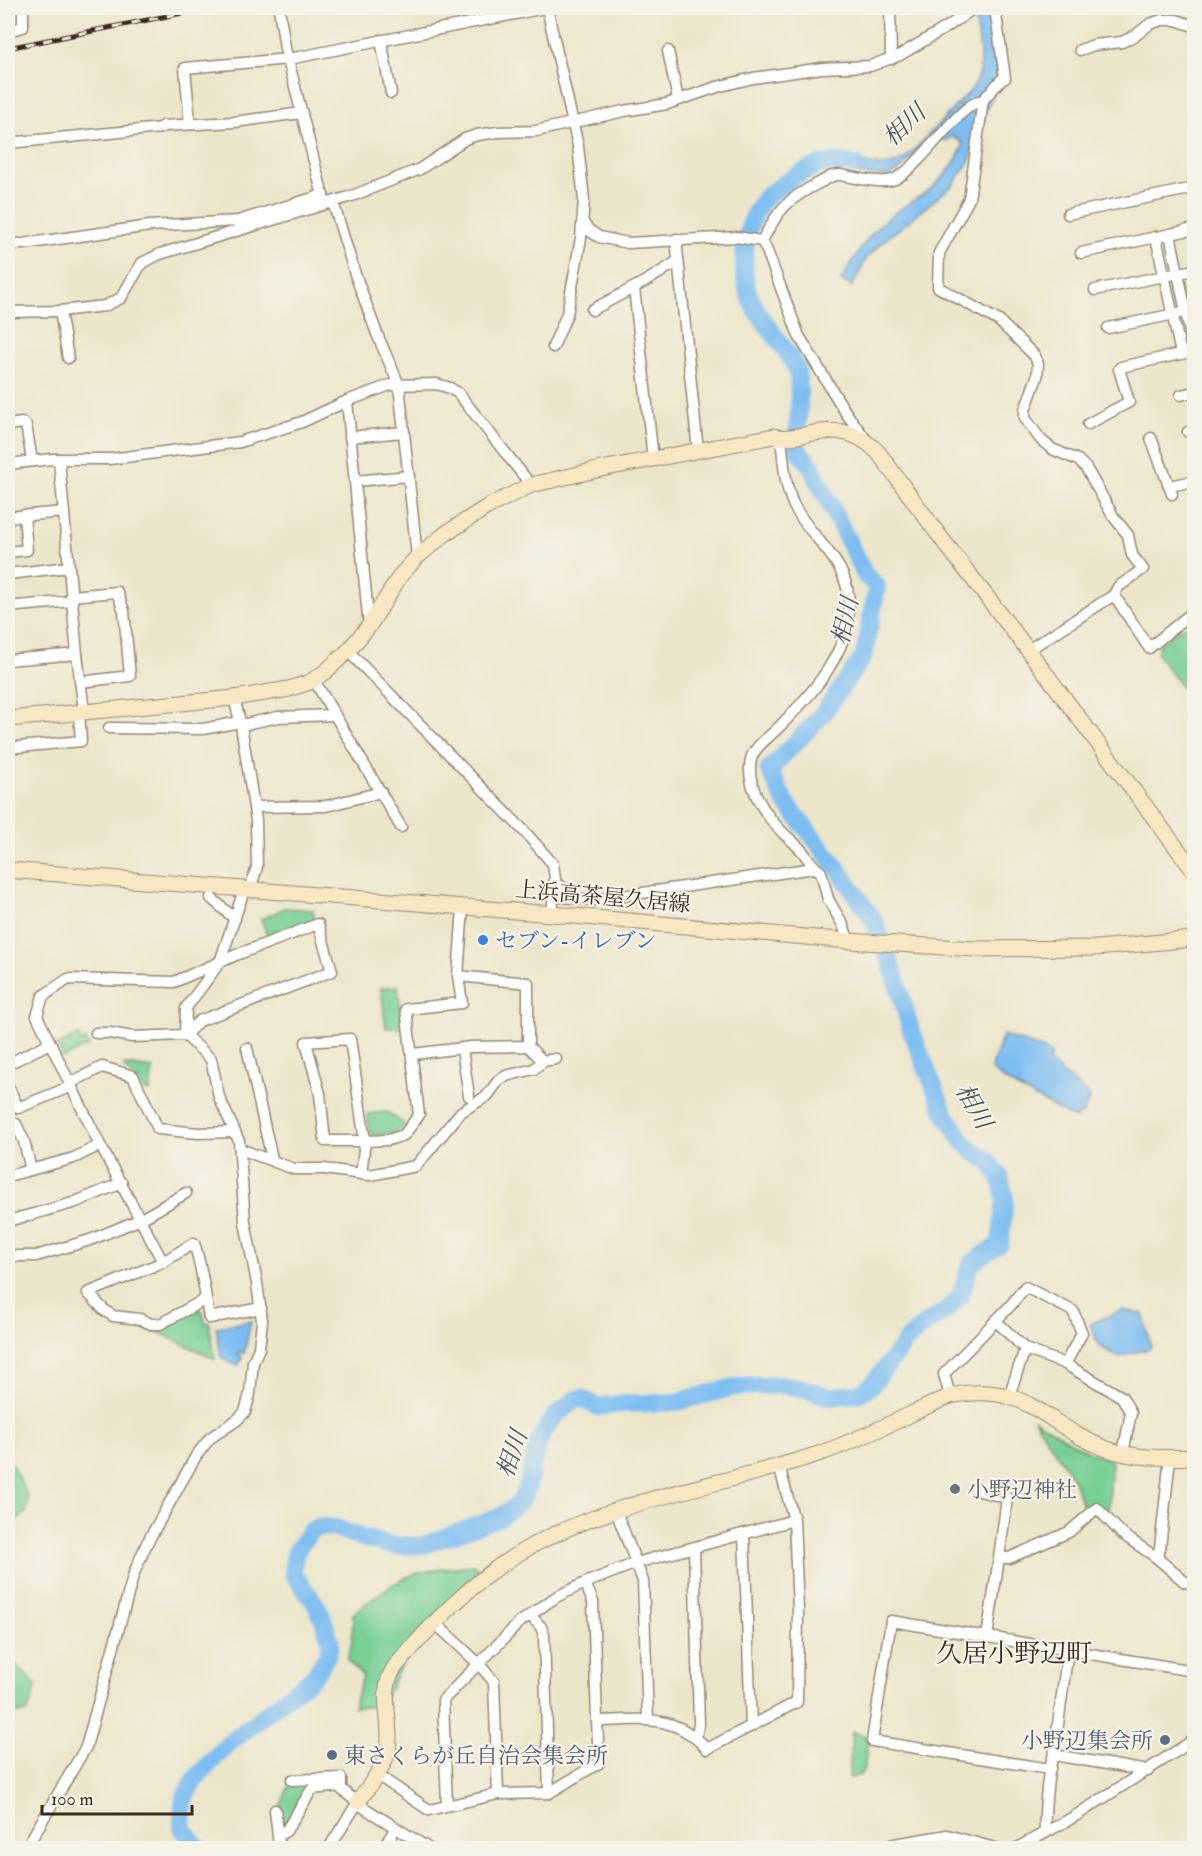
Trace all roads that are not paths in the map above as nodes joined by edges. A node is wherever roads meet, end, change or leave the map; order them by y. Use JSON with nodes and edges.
{"nodes":[{"id":1,"x":23,"y":8,"type":"edge"},
{"id":2,"x":279,"y":8,"type":"edge"},
{"id":3,"x":546,"y":8,"type":"edge"},
{"id":4,"x":890,"y":8,"type":"edge"},
{"id":5,"x":995,"y":8,"type":"edge"},
{"id":6,"x":970,"y":10,"type":"edge"},
{"id":7,"x":1194,"y":26,"type":"edge"},
{"id":8,"x":8,"y":31,"type":"edge"},
{"id":9,"x":381,"y":40,"type":"junction"},
{"id":10,"x":1080,"y":50,"type":"dead end"},
{"id":11,"x":668,"y":51,"type":"dead end"},
{"id":12,"x":289,"y":59,"type":"junction"},
{"id":13,"x":891,"y":59,"type":"junction"},
{"id":14,"x":391,"y":93,"type":"dead end"},
{"id":15,"x":678,"y":100,"type":"junction"},
{"id":16,"x":983,"y":100,"type":"junction"},
{"id":17,"x":302,"y":113,"type":"junction"},
{"id":18,"x":572,"y":122,"type":"junction"},
{"id":19,"x":190,"y":124,"type":"junction"},
{"id":20,"x":8,"y":143,"type":"edge"},
{"id":21,"x":1194,"y":188,"type":"edge"},
{"id":22,"x":327,"y":201,"type":"junction"},
{"id":23,"x":1068,"y":214,"type":"dead end"},
{"id":24,"x":583,"y":223,"type":"junction"},
{"id":25,"x":1194,"y":229,"type":"edge"},
{"id":26,"x":1170,"y":234,"type":"junction"},
{"id":27,"x":1156,"y":237,"type":"junction"},
{"id":28,"x":676,"y":239,"type":"junction"},
{"id":29,"x":762,"y":241,"type":"junction"},
{"id":30,"x":8,"y":244,"type":"edge"},
{"id":31,"x":1081,"y":252,"type":"dead end"},
{"id":32,"x":678,"y":261,"type":"junction"},
{"id":33,"x":1194,"y":270,"type":"edge"},
{"id":34,"x":1178,"y":273,"type":"junction"},
{"id":35,"x":1164,"y":276,"type":"junction"},
{"id":36,"x":634,"y":288,"type":"junction"},
{"id":37,"x":1095,"y":291,"type":"dead end"},
{"id":38,"x":592,"y":310,"type":"dead end"},
{"id":39,"x":60,"y":311,"type":"junction"},
{"id":40,"x":1190,"y":311,"type":"edge"},
{"id":41,"x":8,"y":312,"type":"edge"},
{"id":42,"x":1172,"y":314,"type":"junction"},
{"id":43,"x":1108,"y":328,"type":"dead end"},
{"id":44,"x":553,"y":348,"type":"dead end"},
{"id":45,"x":1194,"y":351,"type":"edge"},
{"id":46,"x":1181,"y":354,"type":"junction"},
{"id":47,"x":68,"y":358,"type":"dead end"},
{"id":48,"x":399,"y":384,"type":"junction"},
{"id":49,"x":1194,"y":392,"type":"edge"},
{"id":50,"x":1181,"y":395,"type":"dead end"},
{"id":51,"x":347,"y":401,"type":"junction"},
{"id":52,"x":1088,"y":424,"type":"dead end"},
{"id":53,"x":8,"y":425,"type":"edge"},
{"id":54,"x":404,"y":432,"type":"junction"},
{"id":55,"x":350,"y":437,"type":"junction"},
{"id":56,"x":783,"y":438,"type":"junction"},
{"id":57,"x":1150,"y":438,"type":"dead end"},
{"id":58,"x":869,"y":443,"type":"junction"},
{"id":59,"x":698,"y":451,"type":"junction"},
{"id":60,"x":653,"y":459,"type":"junction"},
{"id":61,"x":59,"y":460,"type":"junction"},
{"id":62,"x":32,"y":461,"type":"junction"},
{"id":63,"x":8,"y":464,"type":"edge"},
{"id":64,"x":408,"y":476,"type":"junction"},
{"id":65,"x":355,"y":481,"type":"junction"},
{"id":66,"x":1194,"y":481,"type":"edge"},
{"id":67,"x":531,"y":485,"type":"junction"},
{"id":68,"x":64,"y":512,"type":"junction"},
{"id":69,"x":24,"y":515,"type":"junction"},
{"id":70,"x":8,"y":517,"type":"edge"},
{"id":71,"x":8,"y":552,"type":"edge"},
{"id":72,"x":417,"y":557,"type":"junction"},
{"id":73,"x":69,"y":567,"type":"junction"},
{"id":74,"x":8,"y":574,"type":"edge"},
{"id":75,"x":1114,"y":595,"type":"junction"},
{"id":76,"x":71,"y":598,"type":"junction"},
{"id":77,"x":8,"y":607,"type":"edge"},
{"id":78,"x":1194,"y":611,"type":"edge"},
{"id":79,"x":369,"y":626,"type":"junction"},
{"id":80,"x":1028,"y":650,"type":"junction"},
{"id":81,"x":348,"y":651,"type":"junction"},
{"id":82,"x":77,"y":654,"type":"junction"},
{"id":83,"x":8,"y":660,"type":"edge"},
{"id":84,"x":314,"y":680,"type":"junction"},
{"id":85,"x":80,"y":682,"type":"junction"},
{"id":86,"x":234,"y":698,"type":"junction"},
{"id":87,"x":81,"y":712,"type":"junction"},
{"id":88,"x":334,"y":715,"type":"junction"},
{"id":89,"x":8,"y":719,"type":"edge"},
{"id":90,"x":241,"y":723,"type":"junction"},
{"id":91,"x":109,"y":728,"type":"dead end"},
{"id":92,"x":8,"y":748,"type":"edge"},
{"id":93,"x":381,"y":792,"type":"junction"},
{"id":94,"x":254,"y":807,"type":"junction"},
{"id":95,"x":401,"y":827,"type":"dead end"},
{"id":96,"x":553,"y":864,"type":"junction"},
{"id":97,"x":814,"y":868,"type":"junction"},
{"id":98,"x":8,"y":870,"type":"edge"},
{"id":99,"x":1194,"y":871,"type":"edge"},
{"id":100,"x":247,"y":890,"type":"junction"},
{"id":101,"x":211,"y":898,"type":"dead end"},
{"id":102,"x":463,"y":907,"type":"junction"},
{"id":103,"x":552,"y":914,"type":"junction"},
{"id":104,"x":235,"y":919,"type":"junction"},
{"id":105,"x":1194,"y":939,"type":"edge"},
{"id":106,"x":849,"y":941,"type":"junction"},
{"id":107,"x":220,"y":962,"type":"junction"},
{"id":108,"x":458,"y":976,"type":"junction"},
{"id":109,"x":96,"y":1033,"type":"dead end"},
{"id":110,"x":185,"y":1035,"type":"junction"},
{"id":111,"x":50,"y":1043,"type":"junction"},
{"id":112,"x":528,"y":1046,"type":"junction"},
{"id":113,"x":247,"y":1048,"type":"dead end"},
{"id":114,"x":462,"y":1049,"type":"junction"},
{"id":115,"x":412,"y":1054,"type":"junction"},
{"id":116,"x":556,"y":1059,"type":"dead end"},
{"id":117,"x":543,"y":1061,"type":"junction"},
{"id":118,"x":8,"y":1064,"type":"edge"},
{"id":119,"x":71,"y":1085,"type":"junction"},
{"id":120,"x":8,"y":1086,"type":"edge"},
{"id":121,"x":469,"y":1096,"type":"dead end"},
{"id":122,"x":8,"y":1128,"type":"edge"},
{"id":123,"x":234,"y":1132,"type":"junction"},
{"id":124,"x":365,"y":1140,"type":"junction"},
{"id":125,"x":100,"y":1145,"type":"junction"},
{"id":126,"x":240,"y":1149,"type":"junction"},
{"id":127,"x":272,"y":1159,"type":"junction"},
{"id":128,"x":31,"y":1170,"type":"junction"},
{"id":129,"x":361,"y":1174,"type":"junction"},
{"id":130,"x":8,"y":1176,"type":"edge"},
{"id":131,"x":122,"y":1183,"type":"junction"},
{"id":132,"x":186,"y":1193,"type":"dead end"},
{"id":133,"x":141,"y":1219,"type":"junction"},
{"id":134,"x":8,"y":1221,"type":"edge"},
{"id":135,"x":8,"y":1256,"type":"edge"},
{"id":136,"x":163,"y":1262,"type":"junction"},
{"id":137,"x":206,"y":1299,"type":"junction"},
{"id":138,"x":261,"y":1308,"type":"junction"},
{"id":139,"x":996,"y":1321,"type":"junction"},
{"id":140,"x":1025,"y":1349,"type":"junction"},
{"id":141,"x":1065,"y":1364,"type":"junction"},
{"id":142,"x":950,"y":1396,"type":"junction"},
{"id":143,"x":1009,"y":1396,"type":"junction"},
{"id":144,"x":1123,"y":1453,"type":"junction"},
{"id":145,"x":1170,"y":1458,"type":"junction"},
{"id":146,"x":1194,"y":1458,"type":"edge"},
{"id":147,"x":779,"y":1466,"type":"junction"},
{"id":148,"x":980,"y":1491,"type":"dead end"},
{"id":149,"x":616,"y":1511,"type":"junction"},
{"id":150,"x":794,"y":1520,"type":"junction"},
{"id":151,"x":744,"y":1534,"type":"junction"},
{"id":152,"x":694,"y":1548,"type":"junction"},
{"id":153,"x":999,"y":1558,"type":"junction"},
{"id":154,"x":1157,"y":1558,"type":"junction"},
{"id":155,"x":636,"y":1563,"type":"junction"},
{"id":156,"x":1194,"y":1583,"type":"edge"},
{"id":157,"x":585,"y":1584,"type":"junction"},
{"id":158,"x":530,"y":1615,"type":"junction"},
{"id":159,"x":436,"y":1624,"type":"junction"},
{"id":160,"x":987,"y":1637,"type":"junction"},
{"id":161,"x":1068,"y":1649,"type":"junction"},
{"id":162,"x":478,"y":1663,"type":"junction"},
{"id":163,"x":1194,"y":1671,"type":"edge"},
{"id":164,"x":648,"y":1720,"type":"junction"},
{"id":165,"x":597,"y":1721,"type":"junction"},
{"id":166,"x":751,"y":1726,"type":"junction"},
{"id":167,"x":696,"y":1737,"type":"junction"},
{"id":168,"x":1194,"y":1740,"type":"edge"},
{"id":169,"x":1054,"y":1755,"type":"junction"},
{"id":170,"x":1050,"y":1769,"type":"junction"},
{"id":171,"x":1148,"y":1771,"type":"junction"},
{"id":172,"x":376,"y":1774,"type":"junction"},
{"id":173,"x":292,"y":1780,"type":"dead end"},
{"id":174,"x":340,"y":1786,"type":"junction"},
{"id":175,"x":549,"y":1793,"type":"junction"},
{"id":176,"x":498,"y":1794,"type":"junction"},
{"id":177,"x":357,"y":1802,"type":"junction"},
{"id":178,"x":447,"y":1805,"type":"junction"},
{"id":179,"x":275,"y":1810,"type":"dead end"},
{"id":180,"x":396,"y":1828,"type":"junction"},
{"id":181,"x":1045,"y":1833,"type":"junction"},
{"id":182,"x":278,"y":1836,"type":"junction"},
{"id":183,"x":26,"y":1848,"type":"edge"},
{"id":184,"x":279,"y":1848,"type":"edge"},
{"id":185,"x":329,"y":1848,"type":"edge"},
{"id":186,"x":383,"y":1848,"type":"edge"},
{"id":187,"x":428,"y":1848,"type":"edge"},
{"id":188,"x":872,"y":1848,"type":"edge"},
{"id":189,"x":995,"y":1848,"type":"edge"},
{"id":190,"x":1017,"y":1848,"type":"edge"}],
"edges":[{"from":1,"to":8,"type":"street"},
{"from":2,"to":12,"type":"street"},
{"from":3,"to":9,"type":"street"},
{"from":3,"to":18,"type":"street"},
{"from":4,"to":13,"type":"street"},
{"from":5,"to":16,"type":"street"},
{"from":6,"to":13,"type":"street"},
{"from":7,"to":10,"type":"street"},
{"from":9,"to":12,"type":"street"},
{"from":9,"to":14,"type":"street"},
{"from":11,"to":15,"type":"street"},
{"from":12,"to":17,"type":"street"},
{"from":12,"to":19,"type":"street"},
{"from":13,"to":15,"type":"street"},
{"from":15,"to":18,"type":"street"},
{"from":16,"to":29,"type":"street"},
{"from":16,"to":75,"type":"street"},
{"from":17,"to":19,"type":"street"},
{"from":17,"to":22,"type":"street"},
{"from":18,"to":22,"type":"street"},
{"from":18,"to":24,"type":"street"},
{"from":19,"to":20,"type":"street"},
{"from":21,"to":23,"type":"street"},
{"from":22,"to":30,"type":"street"},
{"from":22,"to":39,"type":"street"},
{"from":22,"to":48,"type":"street"},
{"from":24,"to":28,"type":"street"},
{"from":24,"to":44,"type":"street"},
{"from":25,"to":26,"type":"street"},
{"from":26,"to":27,"type":"street"},
{"from":26,"to":34,"type":"street"},
{"from":27,"to":31,"type":"street"},
{"from":27,"to":35,"type":"street"},
{"from":28,"to":29,"type":"street"},
{"from":28,"to":32,"type":"street"},
{"from":29,"to":58,"type":"street"},
{"from":32,"to":36,"type":"street"},
{"from":32,"to":59,"type":"street"},
{"from":33,"to":34,"type":"street"},
{"from":34,"to":35,"type":"street"},
{"from":34,"to":40,"type":"street"},
{"from":35,"to":37,"type":"street"},
{"from":35,"to":42,"type":"street"},
{"from":36,"to":38,"type":"street"},
{"from":36,"to":60,"type":"street"},
{"from":39,"to":41,"type":"street"},
{"from":39,"to":47,"type":"street"},
{"from":40,"to":42,"type":"street"},
{"from":40,"to":45,"type":"street"},
{"from":42,"to":43,"type":"street"},
{"from":42,"to":46,"type":"street"},
{"from":45,"to":46,"type":"street"},
{"from":46,"to":52,"type":"street"},
{"from":48,"to":51,"type":"street"},
{"from":48,"to":54,"type":"street"},
{"from":48,"to":67,"type":"street"},
{"from":49,"to":50,"type":"street"},
{"from":51,"to":55,"type":"street"},
{"from":51,"to":61,"type":"street"},
{"from":53,"to":62,"type":"street"},
{"from":54,"to":55,"type":"street"},
{"from":54,"to":64,"type":"street"},
{"from":55,"to":65,"type":"street"},
{"from":56,"to":58,"type":"street"},
{"from":56,"to":59,"type":"street"},
{"from":56,"to":97,"type":"street"},
{"from":57,"to":66,"type":"street"},
{"from":58,"to":80,"type":"street"},
{"from":59,"to":60,"type":"street"},
{"from":60,"to":67,"type":"street"},
{"from":61,"to":62,"type":"street"},
{"from":61,"to":68,"type":"street"},
{"from":62,"to":63,"type":"street"},
{"from":64,"to":65,"type":"street"},
{"from":64,"to":72,"type":"street"},
{"from":65,"to":79,"type":"street"},
{"from":67,"to":72,"type":"street"},
{"from":68,"to":69,"type":"street"},
{"from":68,"to":73,"type":"street"},
{"from":69,"to":70,"type":"street"},
{"from":69,"to":71,"type":"street"},
{"from":72,"to":79,"type":"street"},
{"from":73,"to":74,"type":"street"},
{"from":73,"to":76,"type":"street"},
{"from":75,"to":78,"type":"street"},
{"from":75,"to":80,"type":"street"},
{"from":76,"to":77,"type":"street"},
{"from":76,"to":82,"type":"street"},
{"from":76,"to":85,"type":"street"},
{"from":79,"to":81,"type":"street"},
{"from":80,"to":99,"type":"street"},
{"from":81,"to":84,"type":"street"},
{"from":81,"to":96,"type":"street"},
{"from":82,"to":83,"type":"street"},
{"from":82,"to":85,"type":"street"},
{"from":84,"to":86,"type":"street"},
{"from":84,"to":88,"type":"street"},
{"from":85,"to":87,"type":"street"},
{"from":86,"to":87,"type":"street"},
{"from":86,"to":90,"type":"street"},
{"from":87,"to":89,"type":"street"},
{"from":87,"to":92,"type":"street"},
{"from":88,"to":90,"type":"street"},
{"from":88,"to":93,"type":"street"},
{"from":90,"to":91,"type":"street"},
{"from":90,"to":94,"type":"street"},
{"from":93,"to":94,"type":"street"},
{"from":93,"to":95,"type":"street"},
{"from":94,"to":100,"type":"street"},
{"from":96,"to":97,"type":"street"},
{"from":96,"to":103,"type":"street"},
{"from":97,"to":106,"type":"street"},
{"from":98,"to":100,"type":"street","name":"上浜高茶屋久居線"},
{"from":100,"to":102,"type":"street","name":"上浜高茶屋久居線"},
{"from":100,"to":104,"type":"street"},
{"from":101,"to":104,"type":"street"},
{"from":102,"to":103,"type":"street","name":"上浜高茶屋久居線"},
{"from":102,"to":108,"type":"street"},
{"from":103,"to":106,"type":"street","name":"上浜高茶屋久居線"},
{"from":104,"to":107,"type":"street"},
{"from":105,"to":106,"type":"street","name":"上浜高茶屋久居線"},
{"from":107,"to":110,"type":"street"},
{"from":107,"to":110,"type":"street"},
{"from":107,"to":111,"type":"street"},
{"from":108,"to":112,"type":"street"},
{"from":108,"to":115,"type":"street"},
{"from":109,"to":110,"type":"street"},
{"from":110,"to":123,"type":"street"},
{"from":111,"to":118,"type":"street"},
{"from":111,"to":119,"type":"street"},
{"from":112,"to":114,"type":"street"},
{"from":112,"to":117,"type":"street"},
{"from":113,"to":127,"type":"street"},
{"from":114,"to":115,"type":"street"},
{"from":114,"to":121,"type":"street"},
{"from":115,"to":124,"type":"street"},
{"from":116,"to":117,"type":"street"},
{"from":117,"to":129,"type":"street"},
{"from":119,"to":120,"type":"street"},
{"from":119,"to":123,"type":"street"},
{"from":119,"to":125,"type":"street"},
{"from":122,"to":128,"type":"street"},
{"from":123,"to":126,"type":"street"},
{"from":124,"to":124,"type":"street"},
{"from":124,"to":129,"type":"street"},
{"from":125,"to":128,"type":"street"},
{"from":125,"to":131,"type":"street"},
{"from":126,"to":127,"type":"street"},
{"from":126,"to":138,"type":"street"},
{"from":127,"to":129,"type":"street"},
{"from":128,"to":130,"type":"street"},
{"from":131,"to":133,"type":"street"},
{"from":131,"to":134,"type":"street"},
{"from":132,"to":133,"type":"street"},
{"from":133,"to":135,"type":"street"},
{"from":133,"to":136,"type":"street"},
{"from":136,"to":137,"type":"street"},
{"from":136,"to":137,"type":"street"},
{"from":137,"to":138,"type":"street"},
{"from":138,"to":183,"type":"street"},
{"from":139,"to":140,"type":"street"},
{"from":139,"to":141,"type":"street"},
{"from":139,"to":142,"type":"street"},
{"from":140,"to":141,"type":"street"},
{"from":140,"to":143,"type":"street"},
{"from":141,"to":144,"type":"street"},
{"from":142,"to":143,"type":"street"},
{"from":142,"to":147,"type":"street"},
{"from":143,"to":144,"type":"street"},
{"from":144,"to":145,"type":"street"},
{"from":145,"to":146,"type":"street"},
{"from":145,"to":154,"type":"street"},
{"from":147,"to":149,"type":"street"},
{"from":147,"to":150,"type":"street"},
{"from":148,"to":153,"type":"street"},
{"from":149,"to":155,"type":"street"},
{"from":149,"to":159,"type":"street"},
{"from":150,"to":151,"type":"street"},
{"from":150,"to":166,"type":"street"},
{"from":151,"to":152,"type":"street"},
{"from":151,"to":166,"type":"street"},
{"from":152,"to":155,"type":"street"},
{"from":152,"to":167,"type":"street"},
{"from":153,"to":154,"type":"street"},
{"from":153,"to":160,"type":"street"},
{"from":154,"to":156,"type":"street"},
{"from":155,"to":157,"type":"street"},
{"from":155,"to":164,"type":"street"},
{"from":157,"to":158,"type":"street"},
{"from":157,"to":165,"type":"street"},
{"from":158,"to":162,"type":"street"},
{"from":158,"to":175,"type":"street"},
{"from":159,"to":162,"type":"street"},
{"from":159,"to":172,"type":"street"},
{"from":160,"to":161,"type":"street"},
{"from":160,"to":170,"type":"street"},
{"from":161,"to":163,"type":"street"},
{"from":161,"to":169,"type":"street"},
{"from":162,"to":176,"type":"street"},
{"from":162,"to":178,"type":"street"},
{"from":164,"to":165,"type":"street"},
{"from":164,"to":167,"type":"street"},
{"from":165,"to":175,"type":"street"},
{"from":166,"to":167,"type":"street"},
{"from":168,"to":171,"type":"street"},
{"from":169,"to":170,"type":"street"},
{"from":169,"to":171,"type":"street"},
{"from":170,"to":181,"type":"street"},
{"from":171,"to":181,"type":"street"},
{"from":172,"to":177,"type":"street"},
{"from":172,"to":178,"type":"street"},
{"from":173,"to":174,"type":"street"},
{"from":174,"to":177,"type":"street"},
{"from":174,"to":182,"type":"street"},
{"from":175,"to":176,"type":"street"},
{"from":176,"to":178,"type":"street"},
{"from":177,"to":180,"type":"street"},
{"from":177,"to":185,"type":"street"},
{"from":179,"to":182,"type":"street"},
{"from":180,"to":186,"type":"street"},
{"from":180,"to":187,"type":"street"},
{"from":181,"to":190,"type":"street"},
{"from":182,"to":184,"type":"street"},
{"from":188,"to":189,"type":"street"}]}
